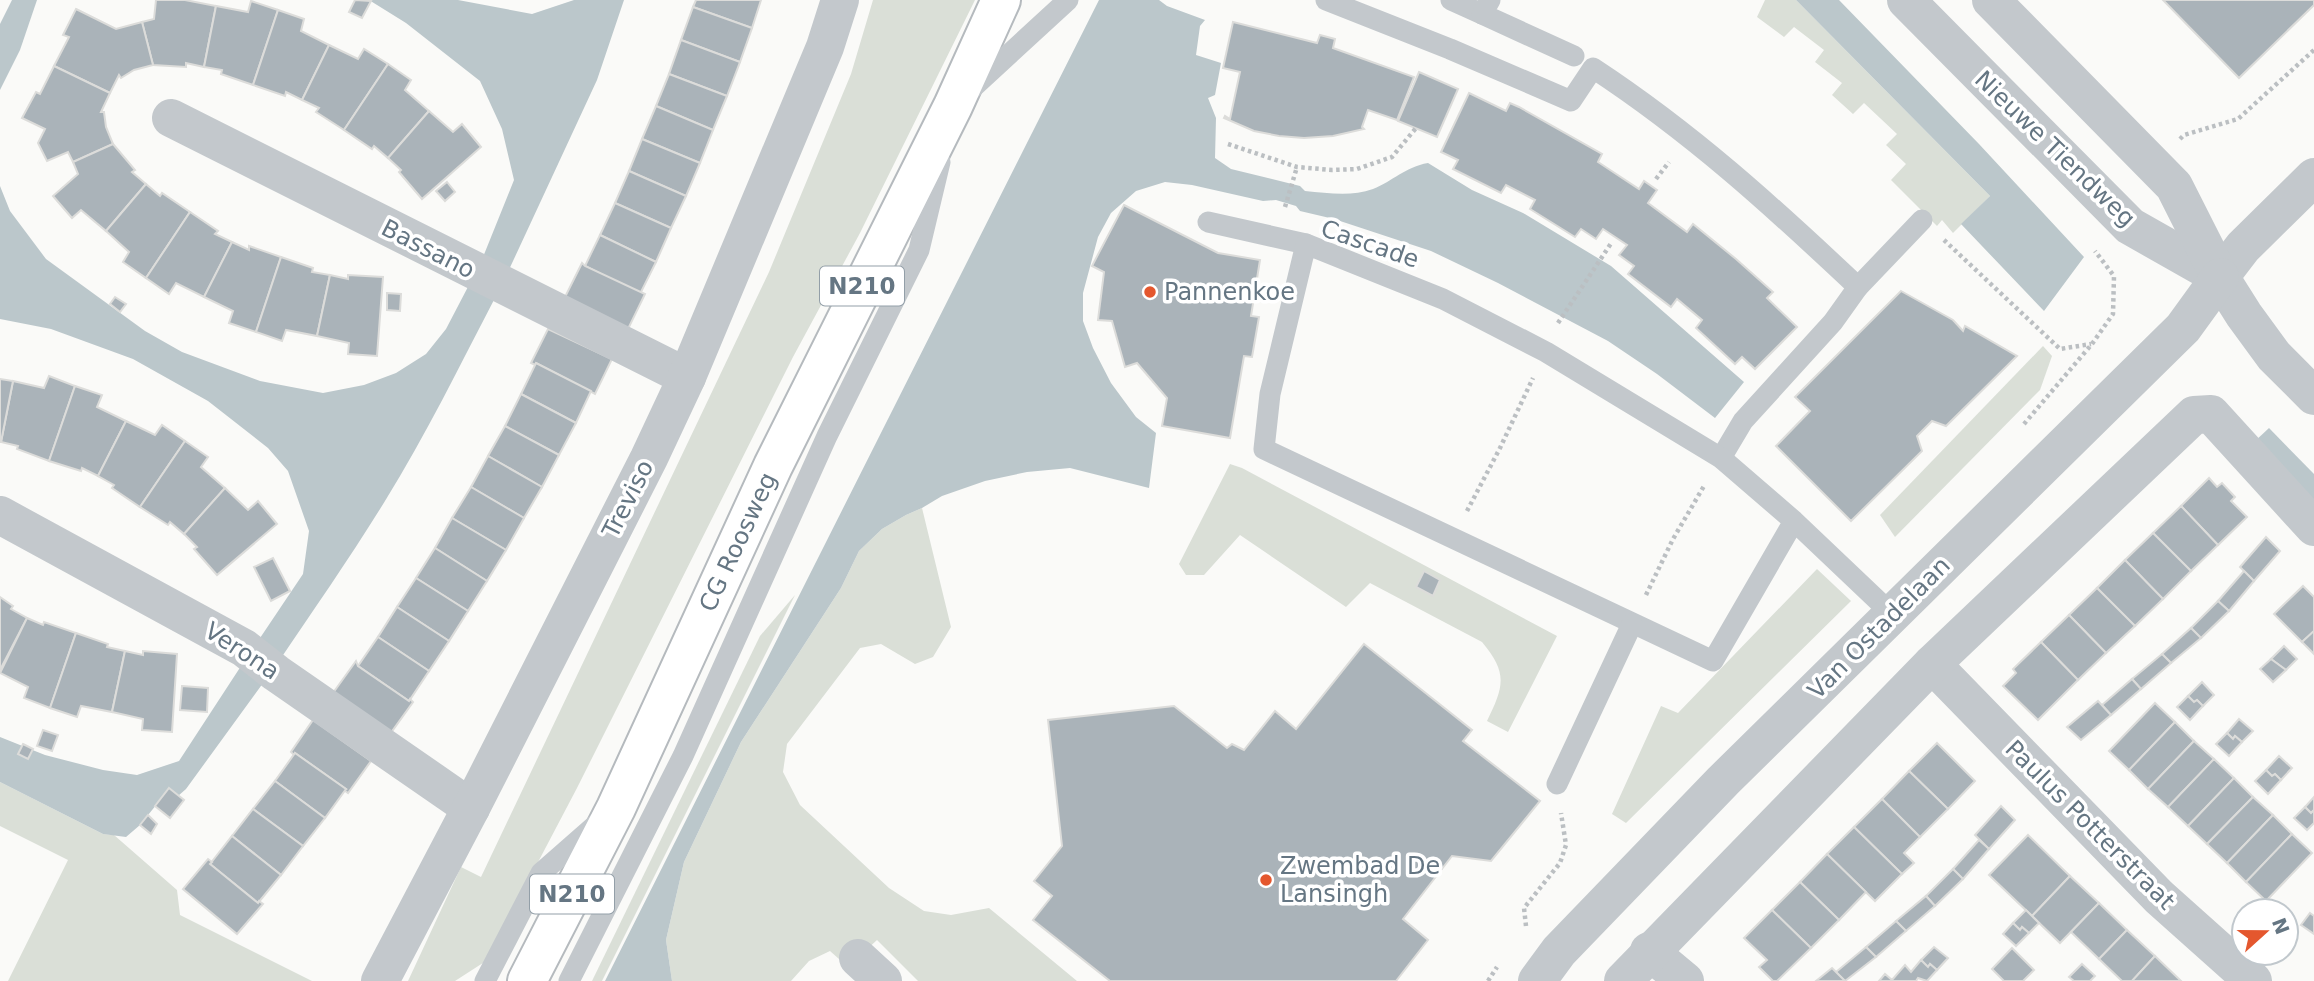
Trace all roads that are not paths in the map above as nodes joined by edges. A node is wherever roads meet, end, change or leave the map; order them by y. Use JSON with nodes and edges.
{"nodes":[{"id":1,"x":840,"y":0,"type":"edge"},
{"id":2,"x":1000,"y":0,"type":"edge"},
{"id":3,"x":1019,"y":0,"type":"edge"},
{"id":4,"x":1068,"y":0,"type":"edge"},
{"id":5,"x":1326,"y":0,"type":"edge"},
{"id":6,"x":1451,"y":0,"type":"edge"},
{"id":7,"x":1906,"y":0,"type":"edge"},
{"id":8,"x":1991,"y":0,"type":"edge"},
{"id":9,"x":1486,"y":7,"type":"edge"},
{"id":10,"x":1574,"y":56,"type":"dead end"},
{"id":11,"x":953,"y":106,"type":"junction"},
{"id":12,"x":171,"y":118,"type":"dead end"},
{"id":13,"x":2314,"y":177,"type":"edge"},
{"id":14,"x":1922,"y":220,"type":"road end"},
{"id":15,"x":1208,"y":222,"type":"dead end"},
{"id":16,"x":1306,"y":244,"type":"junction"},
{"id":17,"x":2220,"y":277,"type":"junction"},
{"id":18,"x":1858,"y":287,"type":"junction"},
{"id":19,"x":687,"y":377,"type":"junction"},
{"id":20,"x":2314,"y":396,"type":"edge"},
{"id":21,"x":1721,"y":458,"type":"junction"},
{"id":22,"x":0,"y":514,"type":"edge"},
{"id":23,"x":1794,"y":521,"type":"junction"},
{"id":24,"x":2314,"y":527,"type":"edge"},
{"id":25,"x":1893,"y":615,"type":"junction"},
{"id":26,"x":1632,"y":624,"type":"junction"},
{"id":27,"x":1933,"y":664,"type":"junction"},
{"id":28,"x":1557,"y":784,"type":"road end"},
{"id":29,"x":471,"y":808,"type":"junction"},
{"id":30,"x":616,"y":808,"type":"junction"},
{"id":31,"x":1649,"y":951,"type":"junction"},
{"id":32,"x":380,"y":981,"type":"edge"},
{"id":33,"x":485,"y":981,"type":"edge"},
{"id":34,"x":527,"y":981,"type":"edge"},
{"id":35,"x":569,"y":981,"type":"edge"},
{"id":36,"x":1537,"y":981,"type":"edge"},
{"id":37,"x":1623,"y":981,"type":"edge"},
{"id":38,"x":1685,"y":981,"type":"edge"},
{"id":39,"x":2253,"y":981,"type":"edge"}],
"edges":[{"from":1,"to":19,"type":"street","name":"Treviso"},
{"from":2,"to":11,"type":"main road","name":"CG Roosweg","number":"N210"},
{"from":3,"to":11,"type":"main road","name":"CG Roosweg","number":"N210"},
{"from":4,"to":11,"type":"lane","name":"CG Roosweg","number":"N210"},
{"from":5,"to":18,"type":"lane"},
{"from":6,"to":9,"type":"lane"},
{"from":7,"to":17,"type":"street","name":"Nieuwe Tiendweg"},
{"from":8,"to":17,"type":"street","name":"Nieuwe Tiendweg"},
{"from":9,"to":10,"type":"lane"},
{"from":11,"to":30,"type":"main road","name":"CG Roosweg","number":"N210"},
{"from":11,"to":35,"type":"lane","name":"CG Roosweg","number":"N210"},
{"from":12,"to":19,"type":"street","name":"Bassano"},
{"from":13,"to":17,"type":"street","name":"Van Ostadelaan"},
{"from":14,"to":18,"type":"lane"},
{"from":15,"to":16,"type":"lane"},
{"from":16,"to":21,"type":"lane","name":"Cascade"},
{"from":16,"to":26,"type":"lane","name":"Cascade"},
{"from":17,"to":20,"type":"street","name":"Nieuwe Tiendweg"},
{"from":17,"to":25,"type":"street","name":"Van Ostadelaan"},
{"from":18,"to":21,"type":"lane"},
{"from":19,"to":29,"type":"street","name":"Treviso"},
{"from":21,"to":23,"type":"lane","name":"Cascade"},
{"from":22,"to":29,"type":"street","name":"Verona"},
{"from":23,"to":25,"type":"lane","name":"Cascade"},
{"from":23,"to":26,"type":"lane","name":"Cascade"},
{"from":24,"to":27,"type":"street"},
{"from":25,"to":36,"type":"street","name":"Van Ostadelaan"},
{"from":26,"to":28,"type":"lane"},
{"from":27,"to":31,"type":"street"},
{"from":27,"to":39,"type":"street","name":"Paulus Potterstraat"},
{"from":29,"to":32,"type":"street","name":"Treviso"},
{"from":30,"to":33,"type":"lane"},
{"from":30,"to":34,"type":"main road","name":"CG Roosweg","number":"N210"},
{"from":31,"to":37,"type":"street"},
{"from":31,"to":38,"type":"street"}]}
